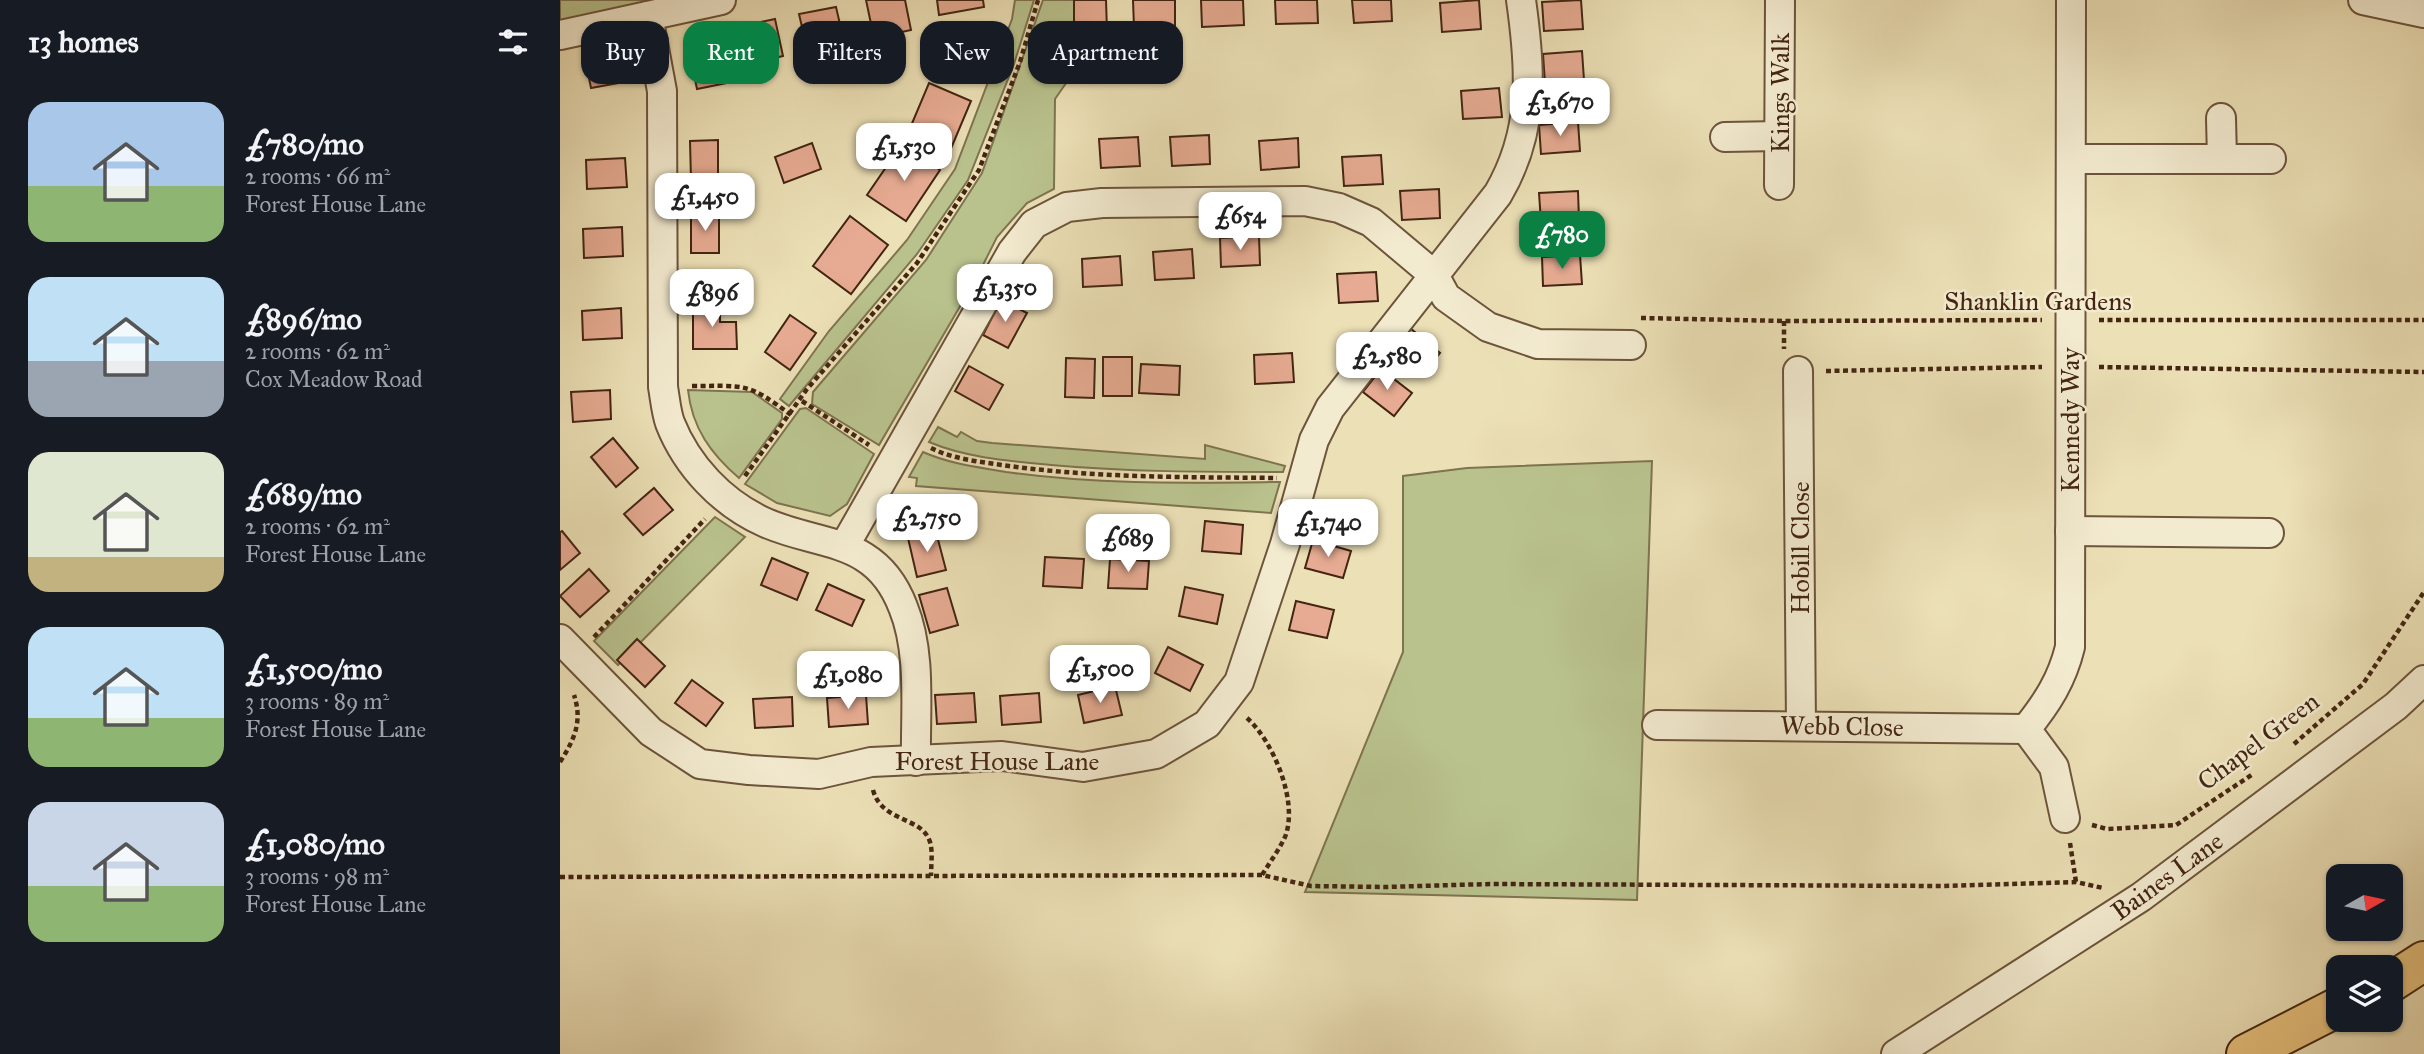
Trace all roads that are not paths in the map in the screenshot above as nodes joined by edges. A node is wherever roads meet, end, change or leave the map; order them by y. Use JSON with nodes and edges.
{"nodes":[{"id":1,"x":721,"y":0,"type":"edge"},
{"id":2,"x":1521,"y":0,"type":"edge"},
{"id":3,"x":1780,"y":0,"type":"edge"},
{"id":4,"x":2071,"y":0,"type":"edge"},
{"id":5,"x":2363,"y":0,"type":"edge"},
{"id":6,"x":2424,"y":13,"type":"edge"},
{"id":7,"x":648,"y":16,"type":"junction"},
{"id":8,"x":560,"y":35,"type":"edge"},
{"id":9,"x":2221,"y":118,"type":"dead end"},
{"id":10,"x":1779,"y":136,"type":"junction"},
{"id":11,"x":1725,"y":137,"type":"dead end"},
{"id":12,"x":2071,"y":159,"type":"junction"},
{"id":13,"x":2222,"y":159,"type":"junction"},
{"id":14,"x":2271,"y":159,"type":"dead end"},
{"id":15,"x":1779,"y":185,"type":"dead end"},
{"id":16,"x":1434,"y":275,"type":"junction"},
{"id":17,"x":1631,"y":345,"type":"dead end"},
{"id":18,"x":1798,"y":371,"type":"dead end"},
{"id":19,"x":2070,"y":531,"type":"junction"},
{"id":20,"x":2269,"y":533,"type":"dead end"},
{"id":21,"x":845,"y":545,"type":"junction"},
{"id":22,"x":569,"y":647,"type":"edge"},
{"id":23,"x":2424,"y":680,"type":"edge"},
{"id":24,"x":1657,"y":725,"type":"dead end"},
{"id":25,"x":1801,"y":726,"type":"junction"},
{"id":26,"x":2026,"y":729,"type":"junction"},
{"id":27,"x":916,"y":761,"type":"junction"},
{"id":28,"x":2065,"y":818,"type":"road end"},
{"id":29,"x":2326,"y":1013,"type":"edge"},
{"id":30,"x":2326,"y":1024,"type":"edge"},
{"id":31,"x":1896,"y":1054,"type":"edge"},
{"id":32,"x":2246,"y":1054,"type":"edge"},
{"id":33,"x":2279,"y":1054,"type":"edge"}],
"edges":[{"from":1,"to":7,"type":"street"},
{"from":2,"to":16,"type":"street","name":"Forest House Lane"},
{"from":3,"to":10,"type":"street","name":"Kings Walk"},
{"from":4,"to":12,"type":"street","name":"Kennedy Way"},
{"from":5,"to":6,"type":"street"},
{"from":7,"to":8,"type":"street"},
{"from":7,"to":21,"type":"street"},
{"from":9,"to":13,"type":"street"},
{"from":10,"to":11,"type":"street"},
{"from":10,"to":15,"type":"street","name":"Kings Walk"},
{"from":12,"to":13,"type":"street"},
{"from":12,"to":19,"type":"street","name":"Kennedy Way"},
{"from":13,"to":14,"type":"street"},
{"from":16,"to":17,"type":"street"},
{"from":16,"to":21,"type":"street"},
{"from":16,"to":27,"type":"street","name":"Forest House Lane"},
{"from":18,"to":25,"type":"street","name":"Hobill Close"},
{"from":19,"to":20,"type":"street"},
{"from":19,"to":26,"type":"street","name":"Kennedy Way"},
{"from":21,"to":27,"type":"street"},
{"from":22,"to":27,"type":"street","name":"Forest House Lane"},
{"from":23,"to":31,"type":"street","name":"Baines Lane"},
{"from":24,"to":25,"type":"street","name":"Webb Close"},
{"from":25,"to":26,"type":"street","name":"Webb Close"},
{"from":26,"to":28,"type":"street"},
{"from":29,"to":32,"type":"highway"},
{"from":30,"to":33,"type":"highway"}]}
